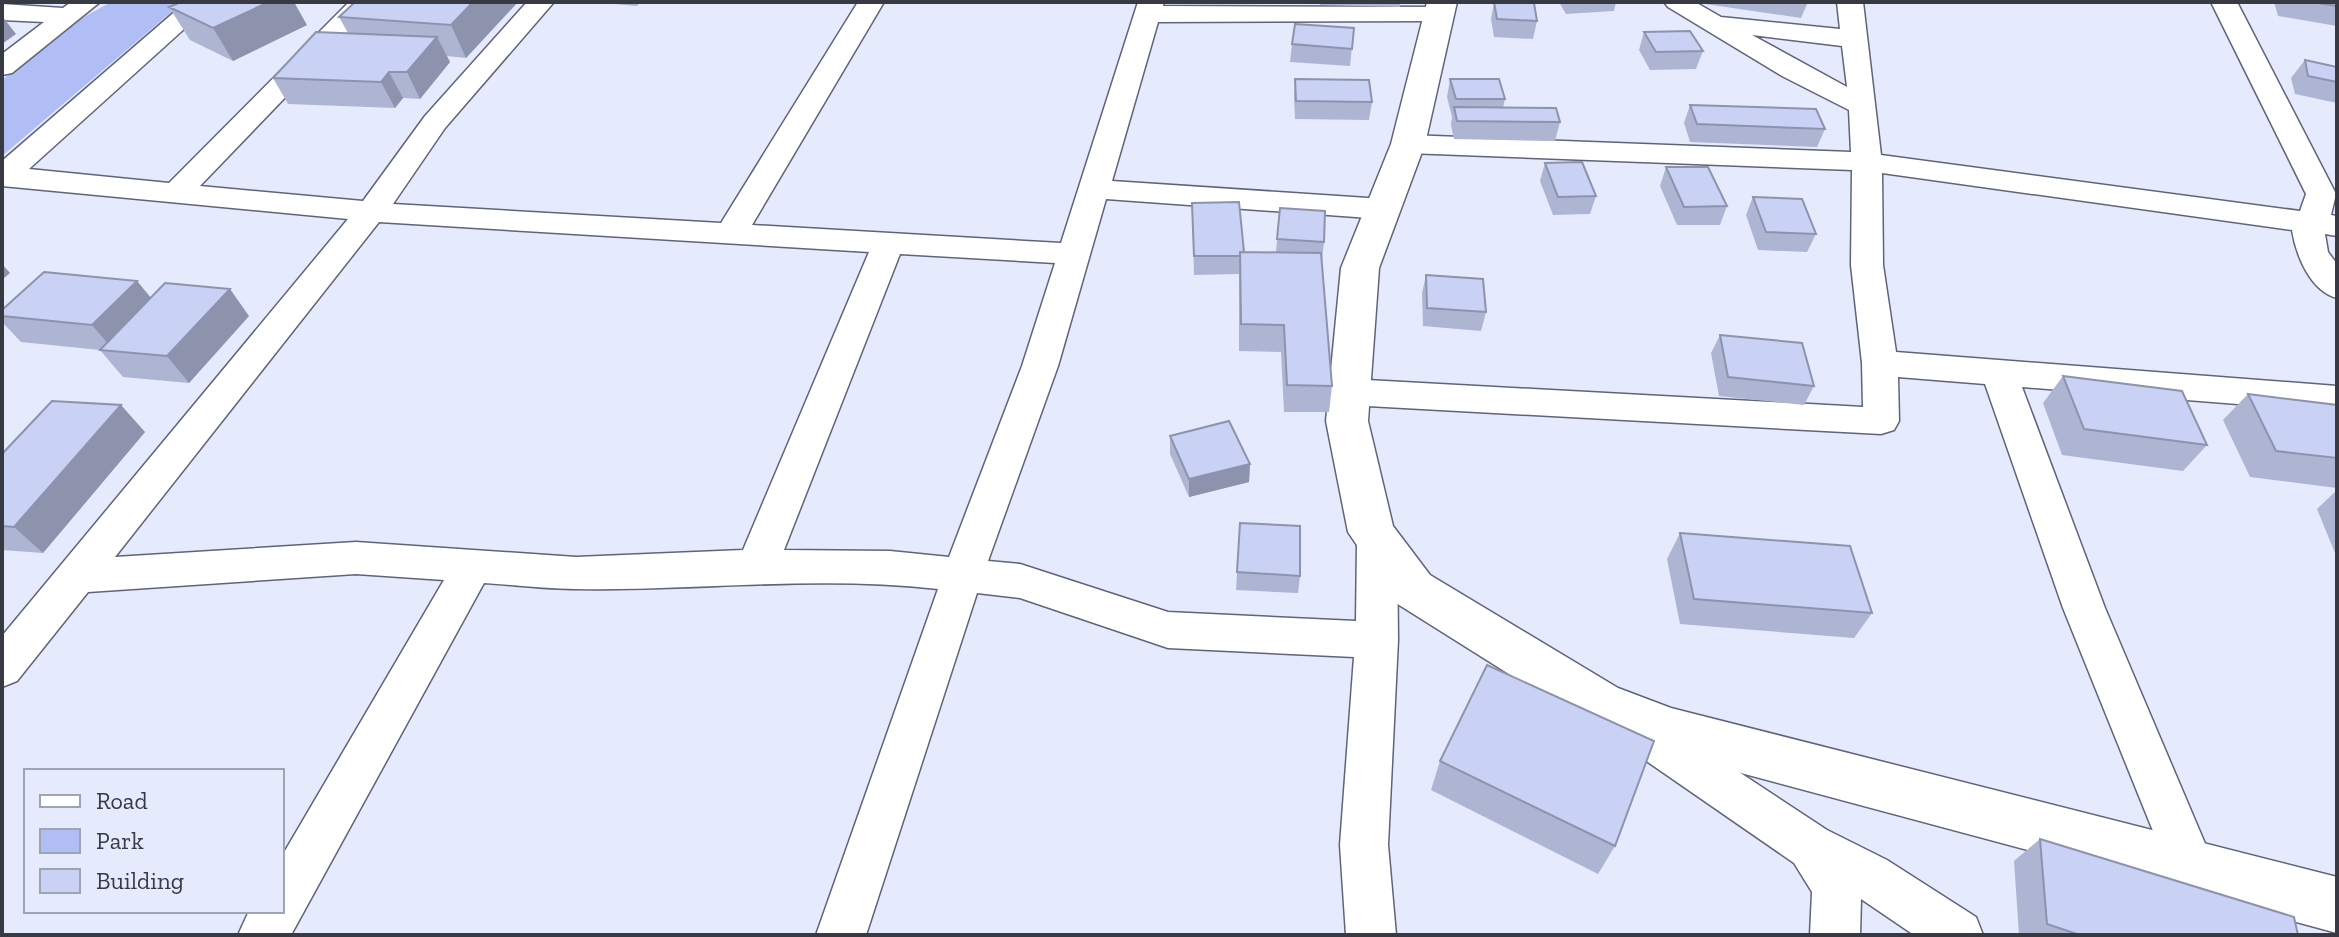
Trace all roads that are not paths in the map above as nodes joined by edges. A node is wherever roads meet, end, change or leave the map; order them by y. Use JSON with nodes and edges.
{"nodes":[{"id":1,"x":201,"y":2,"type":"edge"},
{"id":2,"x":364,"y":2,"type":"edge"},
{"id":3,"x":541,"y":2,"type":"edge"},
{"id":4,"x":871,"y":2,"type":"edge"},
{"id":5,"x":1677,"y":2,"type":"edge"},
{"id":6,"x":1850,"y":2,"type":"edge"},
{"id":7,"x":2224,"y":2,"type":"edge"},
{"id":8,"x":1148,"y":8,"type":"edge"},
{"id":9,"x":1440,"y":8,"type":"edge"},
{"id":10,"x":77,"y":9,"type":"edge"},
{"id":11,"x":2,"y":12,"type":"edge"},
{"id":12,"x":1710,"y":22,"type":"junction"},
{"id":13,"x":1854,"y":39,"type":"junction"},
{"id":14,"x":2,"y":67,"type":"edge"},
{"id":15,"x":1863,"y":106,"type":"junction"},
{"id":16,"x":1408,"y":144,"type":"junction"},
{"id":17,"x":1867,"y":162,"type":"junction"},
{"id":18,"x":2,"y":176,"type":"edge"},
{"id":19,"x":1093,"y":189,"type":"junction"},
{"id":20,"x":176,"y":193,"type":"junction"},
{"id":21,"x":1383,"y":209,"type":"junction"},
{"id":22,"x":371,"y":212,"type":"junction"},
{"id":23,"x":2307,"y":222,"type":"junction"},
{"id":24,"x":2337,"y":226,"type":"edge"},
{"id":25,"x":731,"y":233,"type":"junction"},
{"id":26,"x":889,"y":242,"type":"junction"},
{"id":27,"x":1073,"y":254,"type":"junction"},
{"id":28,"x":2337,"y":287,"type":"edge"},
{"id":29,"x":1880,"y":363,"type":"junction"},
{"id":30,"x":1999,"y":372,"type":"junction"},
{"id":31,"x":1349,"y":392,"type":"junction"},
{"id":32,"x":2337,"y":399,"type":"edge"},
{"id":33,"x":1377,"y":541,"type":"junction"},
{"id":34,"x":473,"y":566,"type":"junction"},
{"id":35,"x":757,"y":566,"type":"junction"},
{"id":36,"x":963,"y":574,"type":"junction"},
{"id":37,"x":77,"y":576,"type":"junction"},
{"id":38,"x":1377,"y":640,"type":"junction"},
{"id":39,"x":2,"y":668,"type":"edge"},
{"id":40,"x":1600,"y":704,"type":"junction"},
{"id":41,"x":1811,"y":847,"type":"junction"},
{"id":42,"x":2191,"y":867,"type":"junction"},
{"id":43,"x":284,"y":899,"type":"edge"},
{"id":44,"x":2337,"y":905,"type":"edge"},
{"id":45,"x":276,"y":913,"type":"edge"},
{"id":46,"x":263,"y":935,"type":"edge"},
{"id":47,"x":841,"y":935,"type":"edge"},
{"id":48,"x":1371,"y":935,"type":"edge"},
{"id":49,"x":1835,"y":935,"type":"edge"},
{"id":50,"x":1958,"y":935,"type":"edge"}],
"edges":[{"from":1,"to":18,"type":"street"},
{"from":2,"to":20,"type":"street"},
{"from":3,"to":22,"type":"street"},
{"from":4,"to":25,"type":"street"},
{"from":5,"to":12,"type":"street"},
{"from":6,"to":13,"type":"street"},
{"from":7,"to":23,"type":"street"},
{"from":8,"to":9,"type":"street"},
{"from":8,"to":19,"type":"street"},
{"from":9,"to":16,"type":"street"},
{"from":10,"to":11,"type":"street"},
{"from":10,"to":14,"type":"street"},
{"from":12,"to":13,"type":"street"},
{"from":12,"to":15,"type":"street"},
{"from":13,"to":15,"type":"street"},
{"from":15,"to":17,"type":"street"},
{"from":16,"to":17,"type":"street"},
{"from":16,"to":21,"type":"street"},
{"from":17,"to":23,"type":"street"},
{"from":17,"to":29,"type":"street"},
{"from":18,"to":20,"type":"street"},
{"from":19,"to":21,"type":"street"},
{"from":19,"to":27,"type":"street"},
{"from":20,"to":22,"type":"street"},
{"from":21,"to":31,"type":"street"},
{"from":22,"to":25,"type":"street"},
{"from":22,"to":37,"type":"street"},
{"from":23,"to":24,"type":"street"},
{"from":23,"to":28,"type":"street"},
{"from":25,"to":26,"type":"street"},
{"from":26,"to":27,"type":"street"},
{"from":26,"to":35,"type":"street"},
{"from":27,"to":36,"type":"street"},
{"from":29,"to":30,"type":"street"},
{"from":29,"to":31,"type":"street"},
{"from":30,"to":32,"type":"street"},
{"from":30,"to":42,"type":"street"},
{"from":31,"to":33,"type":"street"},
{"from":33,"to":38,"type":"street"},
{"from":33,"to":40,"type":"street"},
{"from":34,"to":35,"type":"street"},
{"from":34,"to":37,"type":"street"},
{"from":34,"to":43,"type":"street"},
{"from":35,"to":36,"type":"street"},
{"from":36,"to":38,"type":"street"},
{"from":36,"to":47,"type":"street"},
{"from":37,"to":39,"type":"street"},
{"from":38,"to":48,"type":"street"},
{"from":40,"to":41,"type":"street"},
{"from":40,"to":42,"type":"street"},
{"from":41,"to":49,"type":"street"},
{"from":41,"to":50,"type":"street"},
{"from":42,"to":44,"type":"street"},
{"from":45,"to":46,"type":"street"}]}
